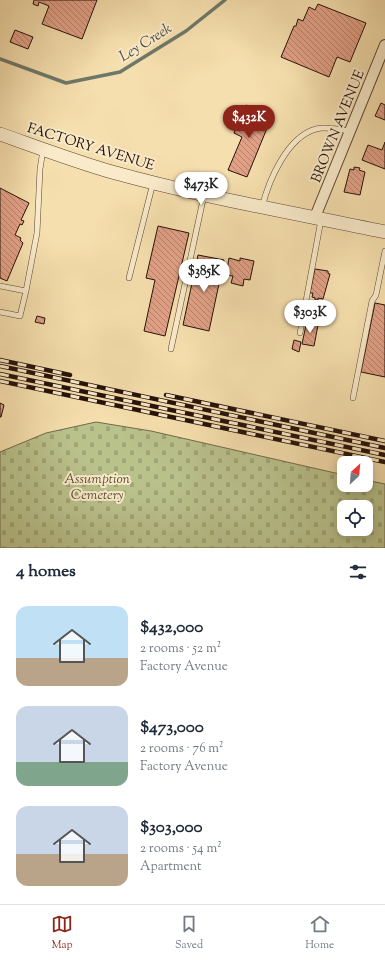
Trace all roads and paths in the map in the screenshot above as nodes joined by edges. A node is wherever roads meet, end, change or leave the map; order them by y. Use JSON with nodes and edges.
{"nodes":[{"id":1,"x":385,"y":45,"type":"edge"},
{"id":2,"x":350,"y":131,"type":"junction"},
{"id":3,"x":0,"y":134,"type":"edge"},
{"id":4,"x":44,"y":150,"type":"junction"},
{"id":5,"x":153,"y":182,"type":"junction"},
{"id":6,"x":205,"y":194,"type":"junction"},
{"id":7,"x":262,"y":207,"type":"junction"},
{"id":8,"x":318,"y":218,"type":"junction"},
{"id":9,"x":385,"y":232,"type":"edge"},
{"id":10,"x":385,"y":252,"type":"edge"},
{"id":11,"x":129,"y":278,"type":"dead end"},
{"id":12,"x":0,"y":286,"type":"edge"},
{"id":13,"x":26,"y":291,"type":"junction"},
{"id":14,"x":0,"y":312,"type":"edge"},
{"id":15,"x":300,"y":333,"type":"dead end"},
{"id":16,"x":171,"y":349,"type":"dead end"},
{"id":17,"x":354,"y":398,"type":"dead end"}],
"edges":[{"from":1,"to":2,"type":"street","name":"BROWN AVENUE"},
{"from":2,"to":7,"type":"lane"},
{"from":2,"to":8,"type":"street","name":"BROWN AVENUE"},
{"from":3,"to":4,"type":"street","name":"FACTORY AVENUE"},
{"from":4,"to":5,"type":"street","name":"FACTORY AVENUE"},
{"from":4,"to":13,"type":"lane"},
{"from":5,"to":6,"type":"street","name":"FACTORY AVENUE"},
{"from":5,"to":11,"type":"lane"},
{"from":6,"to":7,"type":"street","name":"FACTORY AVENUE"},
{"from":6,"to":16,"type":"lane"},
{"from":7,"to":8,"type":"street","name":"FACTORY AVENUE"},
{"from":8,"to":9,"type":"street","name":"FACTORY AVENUE"},
{"from":8,"to":15,"type":"lane"},
{"from":10,"to":17,"type":"lane"},
{"from":12,"to":13,"type":"lane"},
{"from":13,"to":14,"type":"lane"}]}
